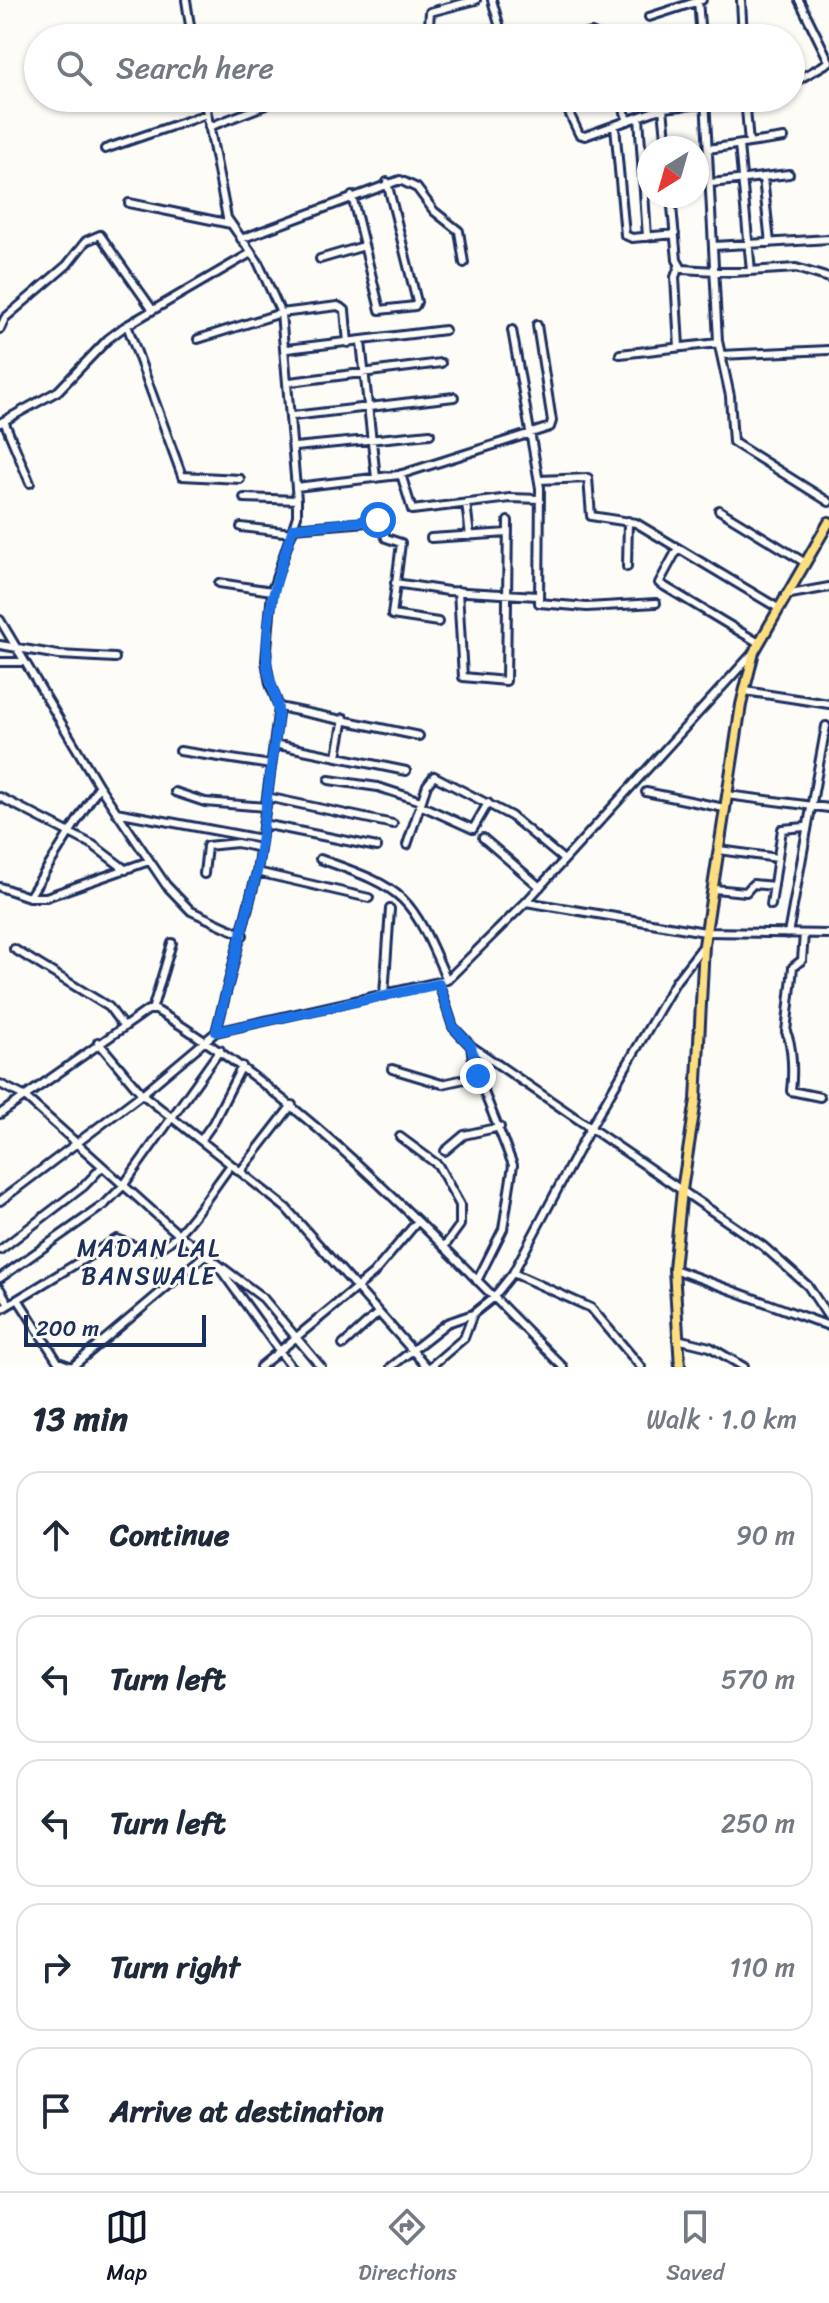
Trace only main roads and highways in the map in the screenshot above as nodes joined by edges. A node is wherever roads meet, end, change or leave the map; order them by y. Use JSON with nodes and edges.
{"nodes":[{"id":1,"x":829,"y":522,"type":"edge"},
{"id":2,"x":680,"y":1367,"type":"edge"}],
"edges":[{"from":1,"to":2,"type":"main road"}]}
